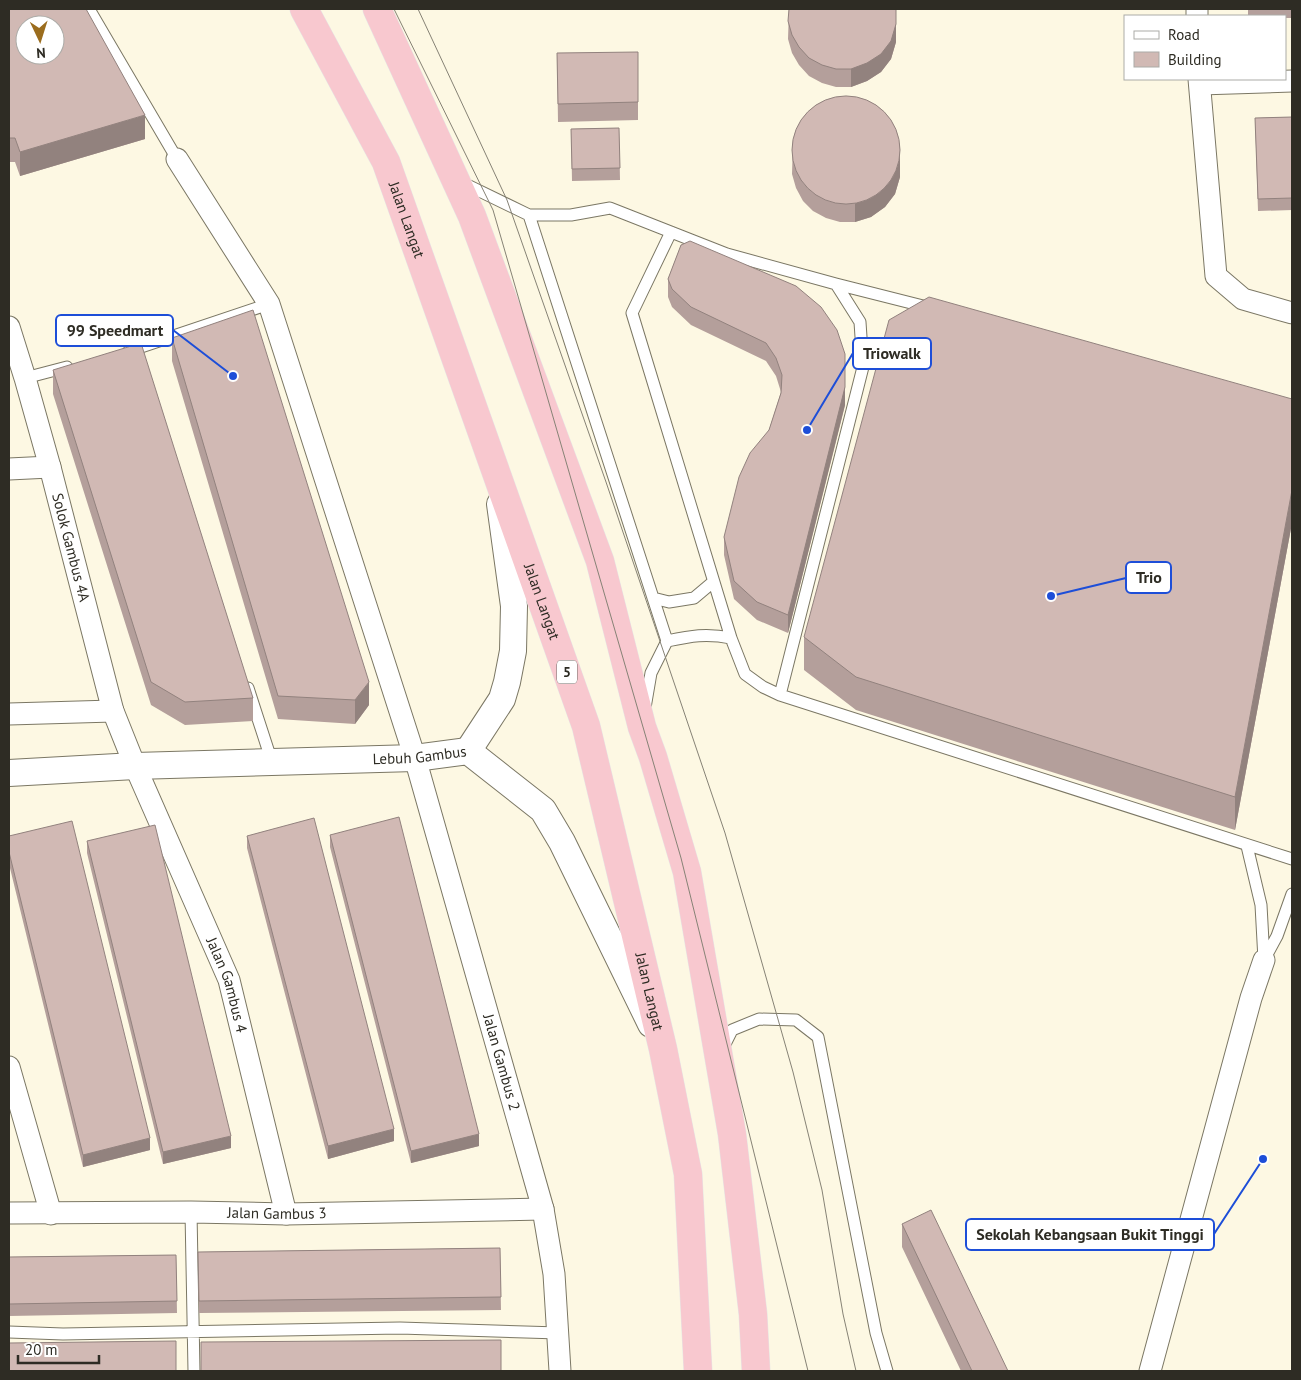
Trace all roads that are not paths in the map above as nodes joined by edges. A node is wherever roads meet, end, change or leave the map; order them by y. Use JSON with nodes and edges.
{"nodes":[{"id":1,"x":89,"y":9,"type":"edge"},
{"id":2,"x":304,"y":9,"type":"edge"},
{"id":3,"x":377,"y":9,"type":"edge"},
{"id":4,"x":1199,"y":81,"type":"edge"},
{"id":5,"x":1292,"y":81,"type":"edge"},
{"id":6,"x":177,"y":158,"type":"joint"},
{"id":7,"x":454,"y":179,"type":"junction"},
{"id":8,"x":529,"y":215,"type":"junction"},
{"id":9,"x":671,"y":232,"type":"junction"},
{"id":10,"x":836,"y":284,"type":"junction"},
{"id":11,"x":269,"y":304,"type":"junction"},
{"id":12,"x":941,"y":310,"type":"edge"},
{"id":13,"x":1292,"y":313,"type":"edge"},
{"id":14,"x":9,"y":327,"type":"edge"},
{"id":15,"x":122,"y":353,"type":"edge"},
{"id":16,"x":73,"y":365,"type":"edge"},
{"id":17,"x":25,"y":378,"type":"junction"},
{"id":18,"x":50,"y":467,"type":"junction"},
{"id":19,"x":9,"y":469,"type":"edge"},
{"id":20,"x":496,"y":474,"type":"junction"},
{"id":21,"x":713,"y":582,"type":"junction"},
{"id":22,"x":653,"y":598,"type":"junction"},
{"id":23,"x":730,"y":638,"type":"junction"},
{"id":24,"x":667,"y":641,"type":"junction"},
{"id":25,"x":245,"y":678,"type":"edge"},
{"id":26,"x":780,"y":696,"type":"junction"},
{"id":27,"x":113,"y":711,"type":"junction"},
{"id":28,"x":9,"y":714,"type":"edge"},
{"id":29,"x":642,"y":727,"type":"junction"},
{"id":30,"x":468,"y":751,"type":"junction"},
{"id":31,"x":415,"y":758,"type":"junction"},
{"id":32,"x":272,"y":762,"type":"junction"},
{"id":33,"x":135,"y":766,"type":"junction"},
{"id":34,"x":9,"y":773,"type":"edge"},
{"id":35,"x":1247,"y":846,"type":"junction"},
{"id":36,"x":1292,"y":860,"type":"edge"},
{"id":37,"x":1292,"y":894,"type":"edge"},
{"id":38,"x":1264,"y":960,"type":"junction"},
{"id":39,"x":663,"y":1050,"type":"junction"},
{"id":40,"x":719,"y":1056,"type":"junction"},
{"id":41,"x":9,"y":1067,"type":"edge"},
{"id":42,"x":544,"y":1209,"type":"junction"},
{"id":43,"x":191,"y":1212,"type":"junction"},
{"id":44,"x":9,"y":1213,"type":"edge"},
{"id":45,"x":51,"y":1214,"type":"junction"},
{"id":46,"x":286,"y":1214,"type":"junction"},
{"id":47,"x":194,"y":1330,"type":"junction"},
{"id":48,"x":9,"y":1332,"type":"edge"},
{"id":49,"x":559,"y":1334,"type":"junction"},
{"id":50,"x":194,"y":1371,"type":"edge"},
{"id":51,"x":560,"y":1371,"type":"edge"},
{"id":52,"x":698,"y":1371,"type":"edge"},
{"id":53,"x":756,"y":1371,"type":"edge"},
{"id":54,"x":887,"y":1371,"type":"edge"},
{"id":55,"x":1150,"y":1371,"type":"edge"}],
"edges":[{"from":1,"to":6,"type":"lane"},
{"from":2,"to":20,"type":"highway","name":"Jalan Langat","number":"5"},
{"from":3,"to":7,"type":"highway"},
{"from":4,"to":5,"type":"street"},
{"from":4,"to":13,"type":"street"},
{"from":6,"to":11,"type":"street","name":"Jalan Gambus 2"},
{"from":7,"to":8,"type":"lane"},
{"from":7,"to":29,"type":"highway"},
{"from":8,"to":9,"type":"lane"},
{"from":8,"to":22,"type":"lane"},
{"from":9,"to":10,"type":"lane"},
{"from":9,"to":21,"type":"lane"},
{"from":10,"to":12,"type":"lane"},
{"from":10,"to":26,"type":"lane"},
{"from":11,"to":15,"type":"lane"},
{"from":11,"to":31,"type":"street","name":"Jalan Gambus 2"},
{"from":14,"to":17,"type":"street","name":"Solok Gambus 4A"},
{"from":16,"to":17,"type":"lane"},
{"from":17,"to":18,"type":"street","name":"Solok Gambus 4A"},
{"from":18,"to":19,"type":"street"},
{"from":18,"to":27,"type":"street","name":"Solok Gambus 4A"},
{"from":20,"to":30,"type":"street"},
{"from":20,"to":39,"type":"highway","name":"Jalan Langat","number":"5"},
{"from":21,"to":22,"type":"lane"},
{"from":21,"to":23,"type":"lane"},
{"from":22,"to":24,"type":"lane"},
{"from":23,"to":24,"type":"lane"},
{"from":23,"to":26,"type":"lane"},
{"from":24,"to":29,"type":"lane"},
{"from":25,"to":32,"type":"lane"},
{"from":26,"to":35,"type":"lane"},
{"from":27,"to":28,"type":"street"},
{"from":27,"to":33,"type":"street","name":"Solok Gambus 4A"},
{"from":29,"to":40,"type":"highway"},
{"from":30,"to":31,"type":"street","name":"Lebuh Gambus"},
{"from":30,"to":39,"type":"street","name":"Lebuh Gambus"},
{"from":31,"to":32,"type":"street","name":"Lebuh Gambus"},
{"from":31,"to":42,"type":"street","name":"Jalan Gambus 2"},
{"from":32,"to":33,"type":"street","name":"Lebuh Gambus"},
{"from":33,"to":34,"type":"street","name":"Lebuh Gambus"},
{"from":33,"to":46,"type":"street","name":"Jalan Gambus 4"},
{"from":35,"to":36,"type":"lane"},
{"from":35,"to":38,"type":"lane"},
{"from":37,"to":38,"type":"lane"},
{"from":38,"to":55,"type":"street"},
{"from":39,"to":52,"type":"highway","name":"Jalan Langat","number":"5"},
{"from":40,"to":53,"type":"highway"},
{"from":40,"to":54,"type":"lane"},
{"from":41,"to":45,"type":"street"},
{"from":42,"to":46,"type":"street","name":"Jalan Gambus 3"},
{"from":42,"to":49,"type":"street","name":"Jalan Gambus 2"},
{"from":43,"to":45,"type":"street","name":"Jalan Gambus 3"},
{"from":43,"to":46,"type":"street","name":"Jalan Gambus 3"},
{"from":43,"to":47,"type":"lane"},
{"from":44,"to":45,"type":"street","name":"Jalan Gambus 3"},
{"from":47,"to":48,"type":"lane"},
{"from":47,"to":49,"type":"lane"},
{"from":47,"to":50,"type":"lane"},
{"from":49,"to":51,"type":"street","name":"Jalan Gambus 2"}]}
